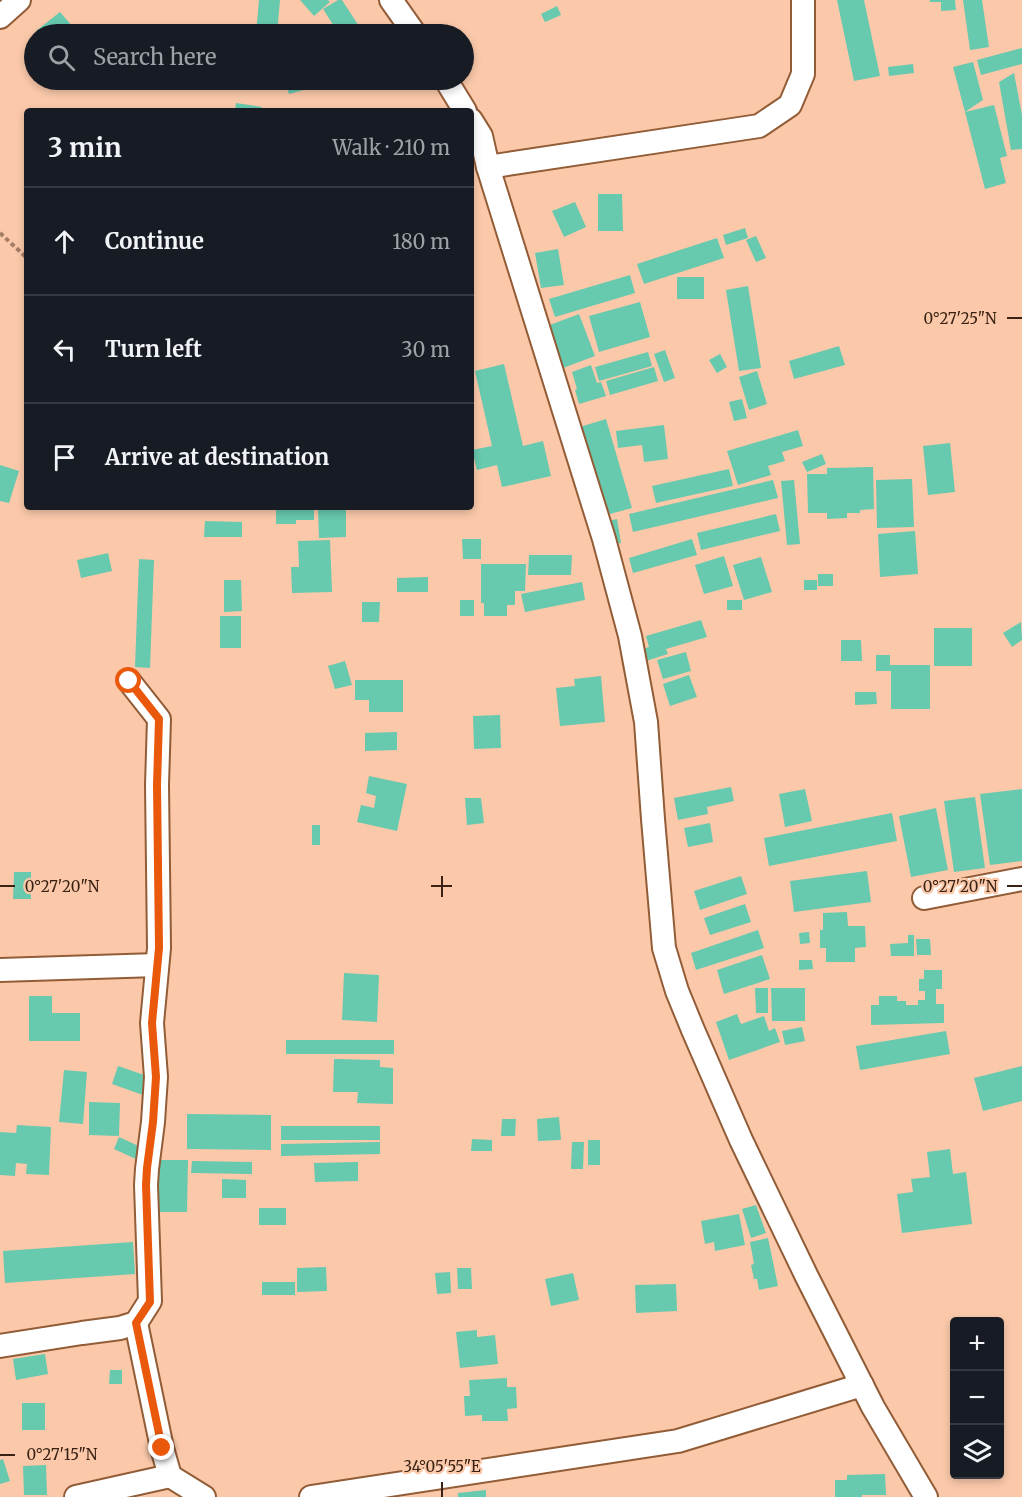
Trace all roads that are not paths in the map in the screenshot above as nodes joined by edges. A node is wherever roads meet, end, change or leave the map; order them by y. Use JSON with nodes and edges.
{"nodes":[{"id":1,"x":19,"y":0,"type":"edge"},
{"id":2,"x":391,"y":0,"type":"edge"},
{"id":3,"x":803,"y":0,"type":"edge"},
{"id":4,"x":0,"y":17,"type":"edge"},
{"id":5,"x":408,"y":24,"type":"edge"},
{"id":6,"x":452,"y":90,"type":"edge"},
{"id":7,"x":463,"y":108,"type":"edge"},
{"id":8,"x":474,"y":125,"type":"edge"},
{"id":9,"x":488,"y":167,"type":"junction"},
{"id":10,"x":129,"y":681,"type":"dead end"},
{"id":11,"x":1022,"y":879,"type":"edge"},
{"id":12,"x":924,"y":898,"type":"dead end"},
{"id":13,"x":157,"y":965,"type":"junction"},
{"id":14,"x":0,"y":970,"type":"edge"},
{"id":15,"x":136,"y":1323,"type":"junction"},
{"id":16,"x":0,"y":1346,"type":"edge"},
{"id":17,"x":862,"y":1385,"type":"junction"},
{"id":18,"x":170,"y":1476,"type":"junction"},
{"id":19,"x":78,"y":1497,"type":"edge"},
{"id":20,"x":204,"y":1497,"type":"edge"},
{"id":21,"x":311,"y":1497,"type":"edge"},
{"id":22,"x":926,"y":1497,"type":"edge"}],
"edges":[{"from":1,"to":4,"type":"street"},
{"from":2,"to":5,"type":"street"},
{"from":3,"to":9,"type":"street"},
{"from":6,"to":7,"type":"street"},
{"from":8,"to":9,"type":"street"},
{"from":9,"to":17,"type":"street"},
{"from":10,"to":13,"type":"street"},
{"from":11,"to":12,"type":"street"},
{"from":13,"to":14,"type":"street"},
{"from":13,"to":15,"type":"street"},
{"from":15,"to":16,"type":"street"},
{"from":15,"to":18,"type":"street"},
{"from":17,"to":21,"type":"street"},
{"from":17,"to":22,"type":"street"},
{"from":18,"to":19,"type":"street"},
{"from":18,"to":20,"type":"street"}]}
